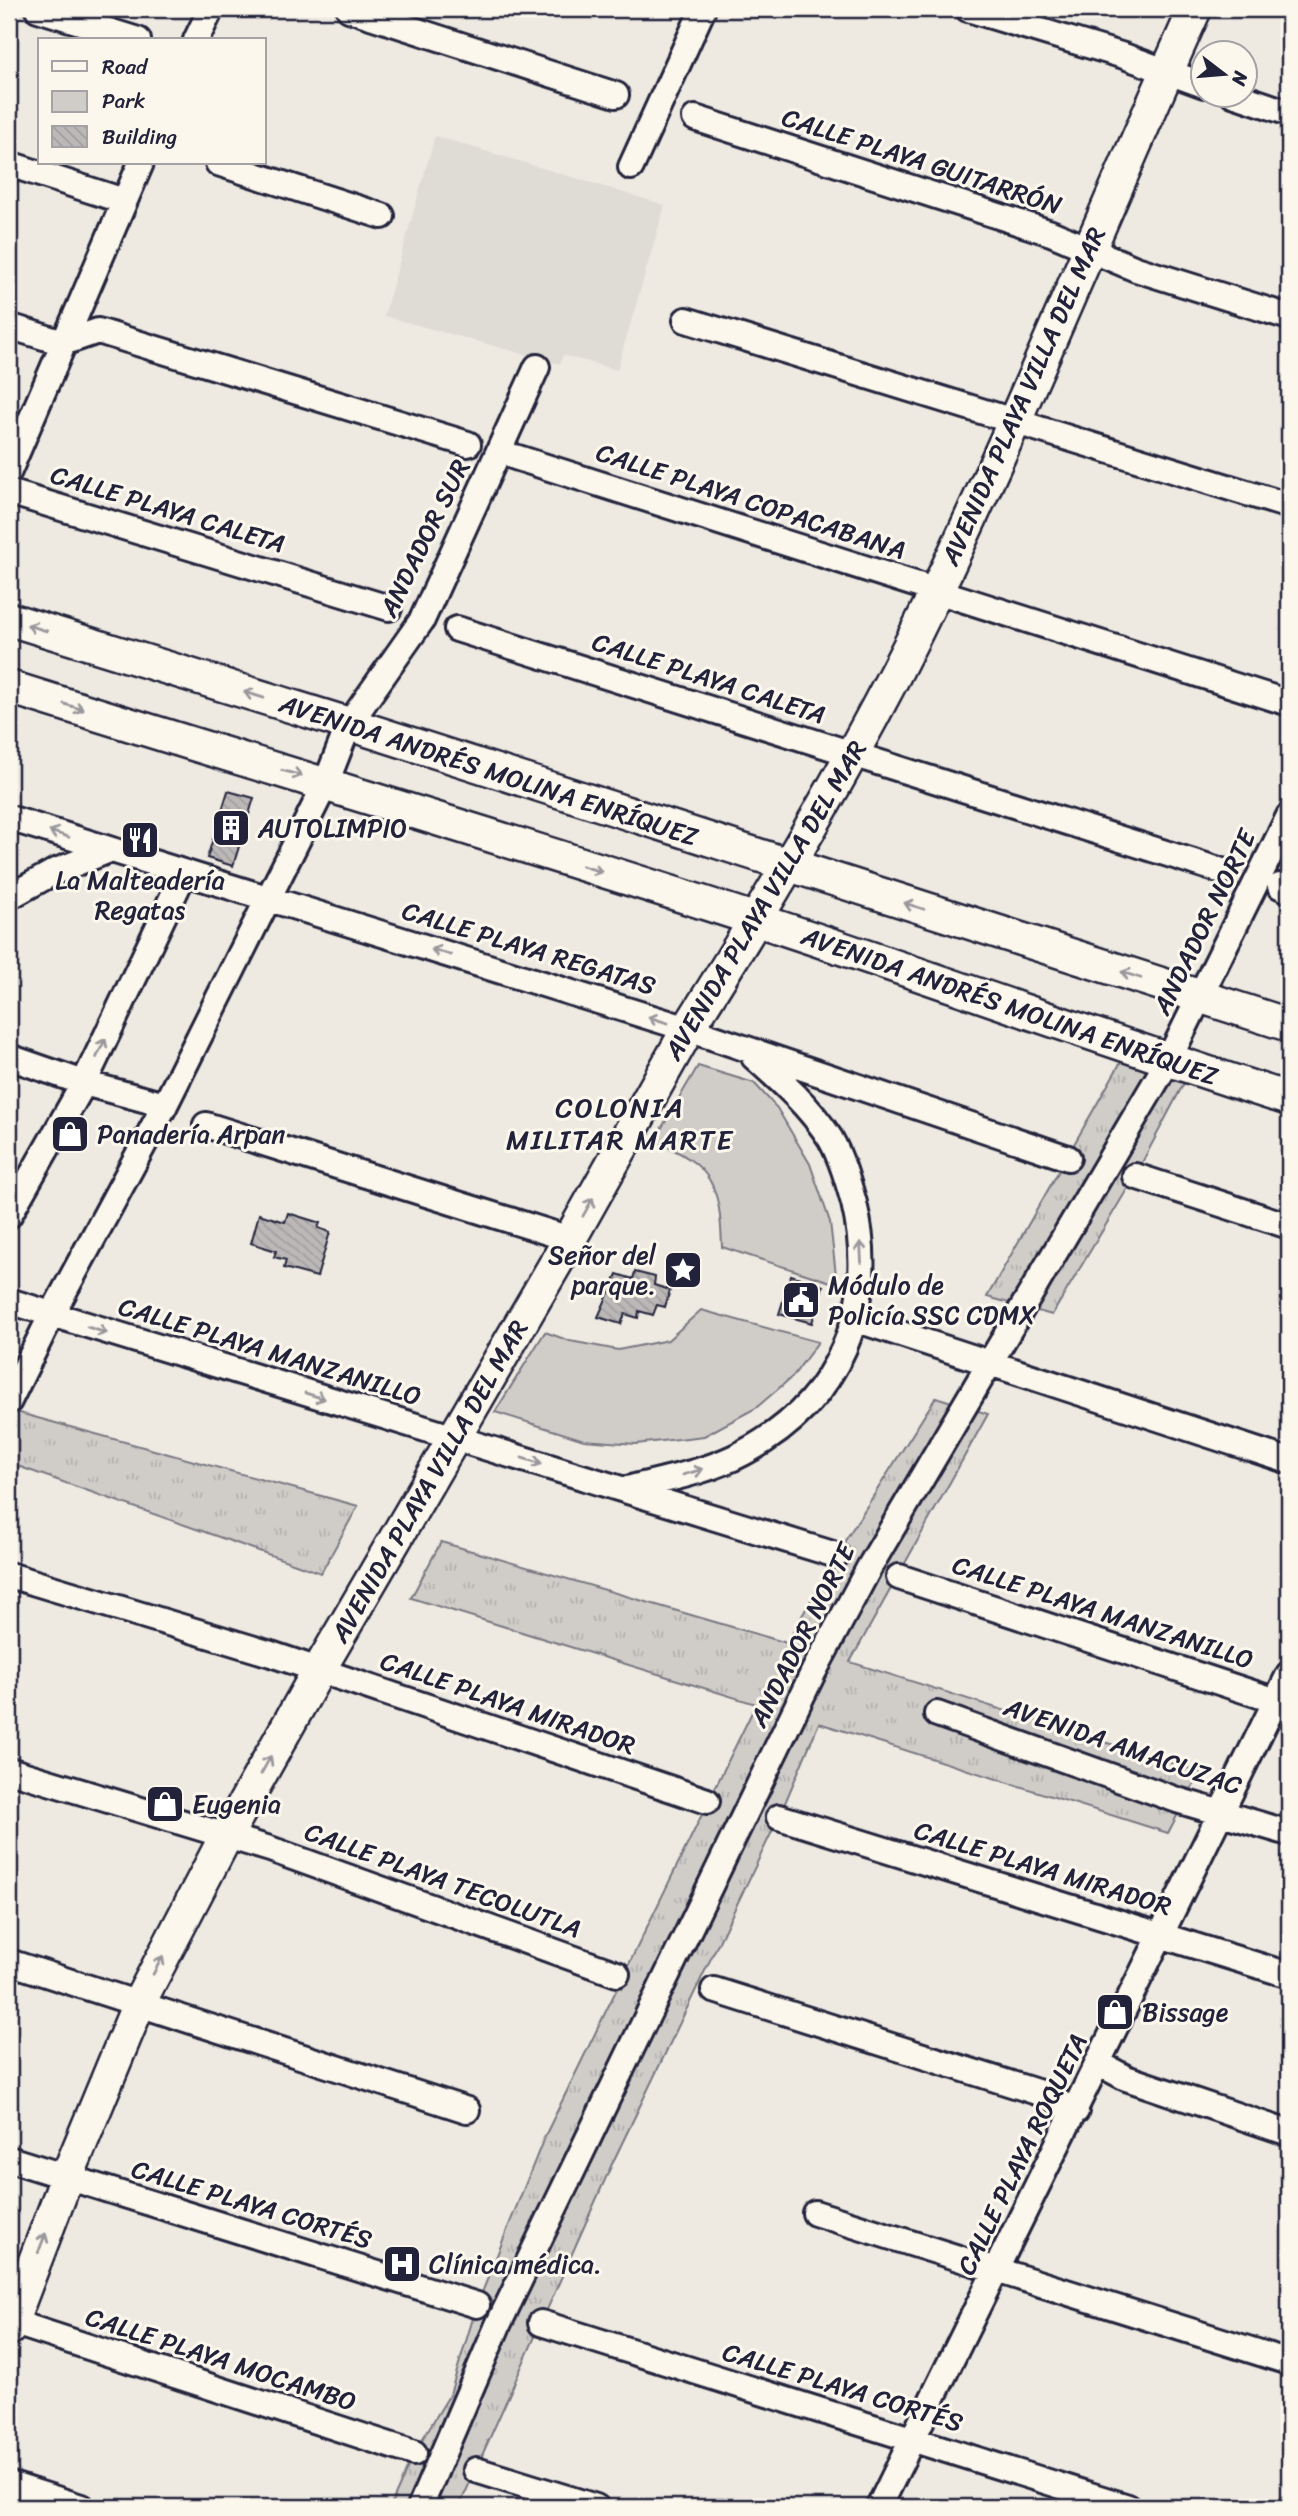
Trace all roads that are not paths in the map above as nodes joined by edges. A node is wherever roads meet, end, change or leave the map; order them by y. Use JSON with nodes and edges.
{"nodes":[{"id":1,"x":38,"y":9,"type":"edge"},
{"id":2,"x":211,"y":9,"type":"edge"},
{"id":3,"x":349,"y":9,"type":"edge"},
{"id":4,"x":703,"y":9,"type":"edge"},
{"id":5,"x":968,"y":9,"type":"edge"},
{"id":6,"x":1195,"y":9,"type":"edge"},
{"id":7,"x":132,"y":38,"type":"edge"},
{"id":8,"x":198,"y":38,"type":"edge"},
{"id":9,"x":1166,"y":72,"type":"junction"},
{"id":10,"x":1190,"y":80,"type":"edge"},
{"id":11,"x":616,"y":94,"type":"dead end"},
{"id":12,"x":1260,"y":103,"type":"edge"},
{"id":13,"x":1289,"y":113,"type":"edge"},
{"id":14,"x":695,"y":118,"type":"dead end"},
{"id":15,"x":9,"y":164,"type":"edge"},
{"id":16,"x":141,"y":164,"type":"edge"},
{"id":17,"x":221,"y":164,"type":"edge"},
{"id":18,"x":631,"y":167,"type":"dead end"},
{"id":19,"x":124,"y":201,"type":"junction"},
{"id":20,"x":382,"y":216,"type":"dead end"},
{"id":21,"x":1088,"y":249,"type":"junction"},
{"id":22,"x":1289,"y":317,"type":"edge"},
{"id":23,"x":686,"y":320,"type":"dead end"},
{"id":24,"x":9,"y":326,"type":"edge"},
{"id":25,"x":63,"y":343,"type":"junction"},
{"id":26,"x":537,"y":367,"type":"dead end"},
{"id":27,"x":1014,"y":421,"type":"junction"},
{"id":28,"x":468,"y":444,"type":"dead end"},
{"id":29,"x":515,"y":457,"type":"dead end"},
{"id":30,"x":9,"y":471,"type":"edge"},
{"id":31,"x":9,"y":492,"type":"edge"},
{"id":32,"x":1289,"y":506,"type":"edge"},
{"id":33,"x":936,"y":591,"type":"junction"},
{"id":34,"x":389,"y":608,"type":"dead end"},
{"id":35,"x":9,"y":619,"type":"edge"},
{"id":36,"x":457,"y":629,"type":"dead end"},
{"id":37,"x":9,"y":687,"type":"edge"},
{"id":38,"x":1289,"y":703,"type":"edge"},
{"id":39,"x":349,"y":724,"type":"junction"},
{"id":40,"x":853,"y":755,"type":"junction"},
{"id":41,"x":326,"y":783,"type":"junction"},
{"id":42,"x":1289,"y":816,"type":"edge"},
{"id":43,"x":9,"y":818,"type":"edge"},
{"id":44,"x":109,"y":850,"type":"junction"},
{"id":45,"x":788,"y":866,"type":"junction"},
{"id":46,"x":1222,"y":872,"type":"dead end"},
{"id":47,"x":184,"y":873,"type":"junction"},
{"id":48,"x":9,"y":897,"type":"edge"},
{"id":49,"x":268,"y":897,"type":"junction"},
{"id":50,"x":757,"y":920,"type":"junction"},
{"id":51,"x":1200,"y":997,"type":"junction"},
{"id":52,"x":1289,"y":1025,"type":"edge"},
{"id":53,"x":688,"y":1029,"type":"junction"},
{"id":54,"x":746,"y":1049,"type":"junction"},
{"id":55,"x":9,"y":1057,"type":"edge"},
{"id":56,"x":1168,"y":1061,"type":"junction"},
{"id":57,"x":84,"y":1083,"type":"junction"},
{"id":58,"x":1289,"y":1098,"type":"edge"},
{"id":59,"x":165,"y":1105,"type":"junction"},
{"id":60,"x":206,"y":1125,"type":"dead end"},
{"id":61,"x":1068,"y":1158,"type":"dead end"},
{"id":62,"x":1135,"y":1176,"type":"dead end"},
{"id":63,"x":9,"y":1214,"type":"edge"},
{"id":64,"x":1289,"y":1226,"type":"edge"},
{"id":65,"x":570,"y":1239,"type":"junction"},
{"id":66,"x":9,"y":1301,"type":"edge"},
{"id":67,"x":51,"y":1316,"type":"junction"},
{"id":68,"x":855,"y":1319,"type":"junction"},
{"id":69,"x":991,"y":1363,"type":"junction"},
{"id":70,"x":9,"y":1401,"type":"edge"},
{"id":71,"x":455,"y":1438,"type":"junction"},
{"id":72,"x":1289,"y":1461,"type":"edge"},
{"id":73,"x":627,"y":1489,"type":"junction"},
{"id":74,"x":836,"y":1555,"type":"dead end"},
{"id":75,"x":9,"y":1575,"type":"edge"},
{"id":76,"x":899,"y":1577,"type":"dead end"},
{"id":77,"x":318,"y":1670,"type":"junction"},
{"id":78,"x":1289,"y":1674,"type":"edge"},
{"id":79,"x":1282,"y":1703,"type":"edge"},
{"id":80,"x":937,"y":1714,"type":"dead end"},
{"id":81,"x":9,"y":1770,"type":"edge"},
{"id":82,"x":707,"y":1801,"type":"dead end"},
{"id":83,"x":1223,"y":1813,"type":"junction"},
{"id":84,"x":779,"y":1817,"type":"dead end"},
{"id":85,"x":1289,"y":1833,"type":"edge"},
{"id":86,"x":226,"y":1836,"type":"junction"},
{"id":87,"x":1162,"y":1936,"type":"junction"},
{"id":88,"x":9,"y":1962,"type":"edge"},
{"id":89,"x":617,"y":1974,"type":"dead end"},
{"id":90,"x":1289,"y":1975,"type":"edge"},
{"id":91,"x":714,"y":1990,"type":"dead end"},
{"id":92,"x":139,"y":2003,"type":"junction"},
{"id":93,"x":1100,"y":2064,"type":"junction"},
{"id":94,"x":467,"y":2110,"type":"dead end"},
{"id":95,"x":1076,"y":2111,"type":"junction"},
{"id":96,"x":1289,"y":2133,"type":"edge"},
{"id":97,"x":9,"y":2159,"type":"edge"},
{"id":98,"x":66,"y":2177,"type":"junction"},
{"id":99,"x":815,"y":2213,"type":"dead end"},
{"id":100,"x":997,"y":2272,"type":"junction"},
{"id":101,"x":477,"y":2305,"type":"dead end"},
{"id":102,"x":541,"y":2323,"type":"dead end"},
{"id":103,"x":10,"y":2324,"type":"edge"},
{"id":104,"x":1289,"y":2362,"type":"edge"},
{"id":105,"x":913,"y":2440,"type":"junction"},
{"id":106,"x":414,"y":2453,"type":"dead end"},
{"id":107,"x":476,"y":2470,"type":"dead end"},
{"id":108,"x":9,"y":2484,"type":"edge"},
{"id":109,"x":81,"y":2507,"type":"edge"},
{"id":110,"x":420,"y":2507,"type":"edge"},
{"id":111,"x":596,"y":2507,"type":"edge"},
{"id":112,"x":879,"y":2507,"type":"edge"},
{"id":113,"x":1128,"y":2507,"type":"edge"}],
"edges":[{"from":1,"to":7,"type":"street"},
{"from":2,"to":8,"type":"street"},
{"from":3,"to":11,"type":"street"},
{"from":4,"to":18,"type":"street"},
{"from":5,"to":9,"type":"street"},
{"from":6,"to":9,"type":"main road","name":"AVENIDA PLAYA VILLA DEL MAR"},
{"from":9,"to":10,"type":"street"},
{"from":9,"to":21,"type":"main road","name":"AVENIDA PLAYA VILLA DEL MAR"},
{"from":12,"to":13,"type":"street"},
{"from":14,"to":21,"type":"street","name":"CALLE PLAYA GUITARRÓN"},
{"from":15,"to":19,"type":"street"},
{"from":16,"to":19,"type":"street"},
{"from":17,"to":20,"type":"street"},
{"from":19,"to":25,"type":"street"},
{"from":21,"to":22,"type":"street","name":"CALLE PLAYA GUITARRÓN"},
{"from":21,"to":27,"type":"main road","name":"AVENIDA PLAYA VILLA DEL MAR"},
{"from":23,"to":27,"type":"street"},
{"from":24,"to":25,"type":"street"},
{"from":25,"to":28,"type":"street"},
{"from":25,"to":30,"type":"street"},
{"from":26,"to":39,"type":"street","name":"ANDADOR SUR"},
{"from":27,"to":32,"type":"street"},
{"from":27,"to":33,"type":"main road","name":"AVENIDA PLAYA VILLA DEL MAR"},
{"from":29,"to":33,"type":"street","name":"CALLE PLAYA COPACABANA"},
{"from":31,"to":34,"type":"street","name":"CALLE PLAYA CALETA"},
{"from":33,"to":38,"type":"street","name":"CALLE PLAYA COPACABANA"},
{"from":33,"to":40,"type":"main road","name":"AVENIDA PLAYA VILLA DEL MAR"},
{"from":39,"to":35,"type":"main road","name":"AVENIDA ANDRÉS MOLINA ENRÍQUEZ","one_way":true},
{"from":36,"to":40,"type":"street","name":"CALLE PLAYA CALETA"},
{"from":37,"to":41,"type":"main road","name":"AVENIDA ANDRÉS MOLINA ENRÍQUEZ","one_way":true},
{"from":39,"to":41,"type":"street","name":"ANDADOR SUR"},
{"from":39,"to":45,"type":"main road","name":"AVENIDA ANDRÉS MOLINA ENRÍQUEZ"},
{"from":40,"to":45,"type":"main road","name":"AVENIDA PLAYA VILLA DEL MAR"},
{"from":40,"to":46,"type":"street","name":"CALLE PLAYA CALETA"},
{"from":41,"to":49,"type":"street","name":"ANDADOR SUR"},
{"from":41,"to":50,"type":"main road","name":"AVENIDA ANDRÉS MOLINA ENRÍQUEZ","one_way":true},
{"from":42,"to":51,"type":"street","name":"ANDADOR NORTE"},
{"from":44,"to":43,"type":"street","name":"CALLE PLAYA REGATAS","one_way":true},
{"from":44,"to":47,"type":"street","name":"CALLE PLAYA REGATAS"},
{"from":44,"to":48,"type":"street"},
{"from":45,"to":50,"type":"main road","name":"AVENIDA PLAYA VILLA DEL MAR"},
{"from":51,"to":45,"type":"main road","name":"AVENIDA ANDRÉS MOLINA ENRÍQUEZ","one_way":true},
{"from":47,"to":49,"type":"street","name":"CALLE PLAYA REGATAS"},
{"from":57,"to":47,"type":"street","one_way":true},
{"from":53,"to":49,"type":"street","name":"CALLE PLAYA REGATAS","one_way":true},
{"from":49,"to":59,"type":"street","name":"ANDADOR SUR"},
{"from":50,"to":53,"type":"main road","name":"AVENIDA PLAYA VILLA DEL MAR"},
{"from":50,"to":56,"type":"main road","name":"AVENIDA ANDRÉS MOLINA ENRÍQUEZ"},
{"from":51,"to":52,"type":"main road","name":"AVENIDA ANDRÉS MOLINA ENRÍQUEZ"},
{"from":51,"to":56,"type":"street","name":"ANDADOR NORTE"},
{"from":53,"to":54,"type":"street","name":"CALLE PLAYA REGATAS"},
{"from":65,"to":53,"type":"main road","name":"AVENIDA PLAYA VILLA DEL MAR","one_way":true},
{"from":54,"to":61,"type":"street","name":"CALLE PLAYA REGATAS"},
{"from":68,"to":54,"type":"street","one_way":true},
{"from":55,"to":57,"type":"street"},
{"from":56,"to":58,"type":"main road","name":"AVENIDA ANDRÉS MOLINA ENRÍQUEZ"},
{"from":56,"to":69,"type":"street","name":"ANDADOR NORTE"},
{"from":57,"to":59,"type":"street"},
{"from":57,"to":63,"type":"street"},
{"from":59,"to":67,"type":"street","name":"ANDADOR SUR"},
{"from":60,"to":65,"type":"street"},
{"from":62,"to":64,"type":"street"},
{"from":65,"to":71,"type":"main road","name":"AVENIDA PLAYA VILLA DEL MAR"},
{"from":66,"to":67,"type":"street","name":"CALLE PLAYA MANZANILLO"},
{"from":67,"to":70,"type":"street","name":"ANDADOR SUR"},
{"from":67,"to":71,"type":"street","name":"CALLE PLAYA MANZANILLO","one_way":true},
{"from":68,"to":69,"type":"street"},
{"from":73,"to":68,"type":"street","one_way":true},
{"from":69,"to":72,"type":"street"},
{"from":69,"to":110,"type":"street","name":"ANDADOR NORTE"},
{"from":71,"to":73,"type":"street","name":"CALLE PLAYA MANZANILLO","one_way":true},
{"from":71,"to":77,"type":"main road","name":"AVENIDA PLAYA VILLA DEL MAR"},
{"from":73,"to":74,"type":"street","name":"CALLE PLAYA MANZANILLO"},
{"from":75,"to":77,"type":"street","name":"CALLE PLAYA MIRADOR"},
{"from":76,"to":79,"type":"street","name":"CALLE PLAYA MANZANILLO"},
{"from":77,"to":82,"type":"street","name":"CALLE PLAYA MIRADOR"},
{"from":86,"to":77,"type":"main road","name":"AVENIDA PLAYA VILLA DEL MAR","one_way":true},
{"from":78,"to":79,"type":"street","name":"CALLE PLAYA ROQUETA"},
{"from":79,"to":83,"type":"street","name":"CALLE PLAYA ROQUETA"},
{"from":80,"to":83,"type":"street","name":"AVENIDA AMACUZAC"},
{"from":81,"to":86,"type":"street","name":"CALLE PLAYA TECOLUTLA"},
{"from":83,"to":85,"type":"street","name":"AVENIDA AMACUZAC"},
{"from":83,"to":87,"type":"street","name":"CALLE PLAYA ROQUETA"},
{"from":84,"to":87,"type":"street","name":"CALLE PLAYA MIRADOR"},
{"from":86,"to":89,"type":"street","name":"CALLE PLAYA TECOLUTLA"},
{"from":92,"to":86,"type":"main road","name":"AVENIDA PLAYA VILLA DEL MAR","one_way":true},
{"from":87,"to":90,"type":"street","name":"CALLE PLAYA MIRADOR"},
{"from":87,"to":93,"type":"street","name":"CALLE PLAYA ROQUETA"},
{"from":88,"to":92,"type":"street"},
{"from":91,"to":95,"type":"street"},
{"from":92,"to":94,"type":"street"},
{"from":92,"to":98,"type":"main road","name":"AVENIDA PLAYA VILLA DEL MAR"},
{"from":93,"to":95,"type":"street","name":"CALLE PLAYA ROQUETA"},
{"from":93,"to":96,"type":"street"},
{"from":95,"to":100,"type":"street","name":"CALLE PLAYA ROQUETA"},
{"from":97,"to":98,"type":"street","name":"CALLE PLAYA CORTÉS"},
{"from":98,"to":101,"type":"street","name":"CALLE PLAYA CORTÉS"},
{"from":103,"to":98,"type":"main road","name":"AVENIDA PLAYA VILLA DEL MAR","one_way":true},
{"from":99,"to":100,"type":"street"},
{"from":100,"to":104,"type":"street"},
{"from":100,"to":105,"type":"street","name":"CALLE PLAYA ROQUETA"},
{"from":102,"to":105,"type":"street","name":"CALLE PLAYA CORTÉS"},
{"from":103,"to":106,"type":"street","name":"CALLE PLAYA MOCAMBO"},
{"from":105,"to":112,"type":"street","name":"CALLE PLAYA ROQUETA"},
{"from":105,"to":113,"type":"street","name":"CALLE PLAYA CORTÉS"},
{"from":107,"to":111,"type":"street"},
{"from":108,"to":109,"type":"street"}]}
